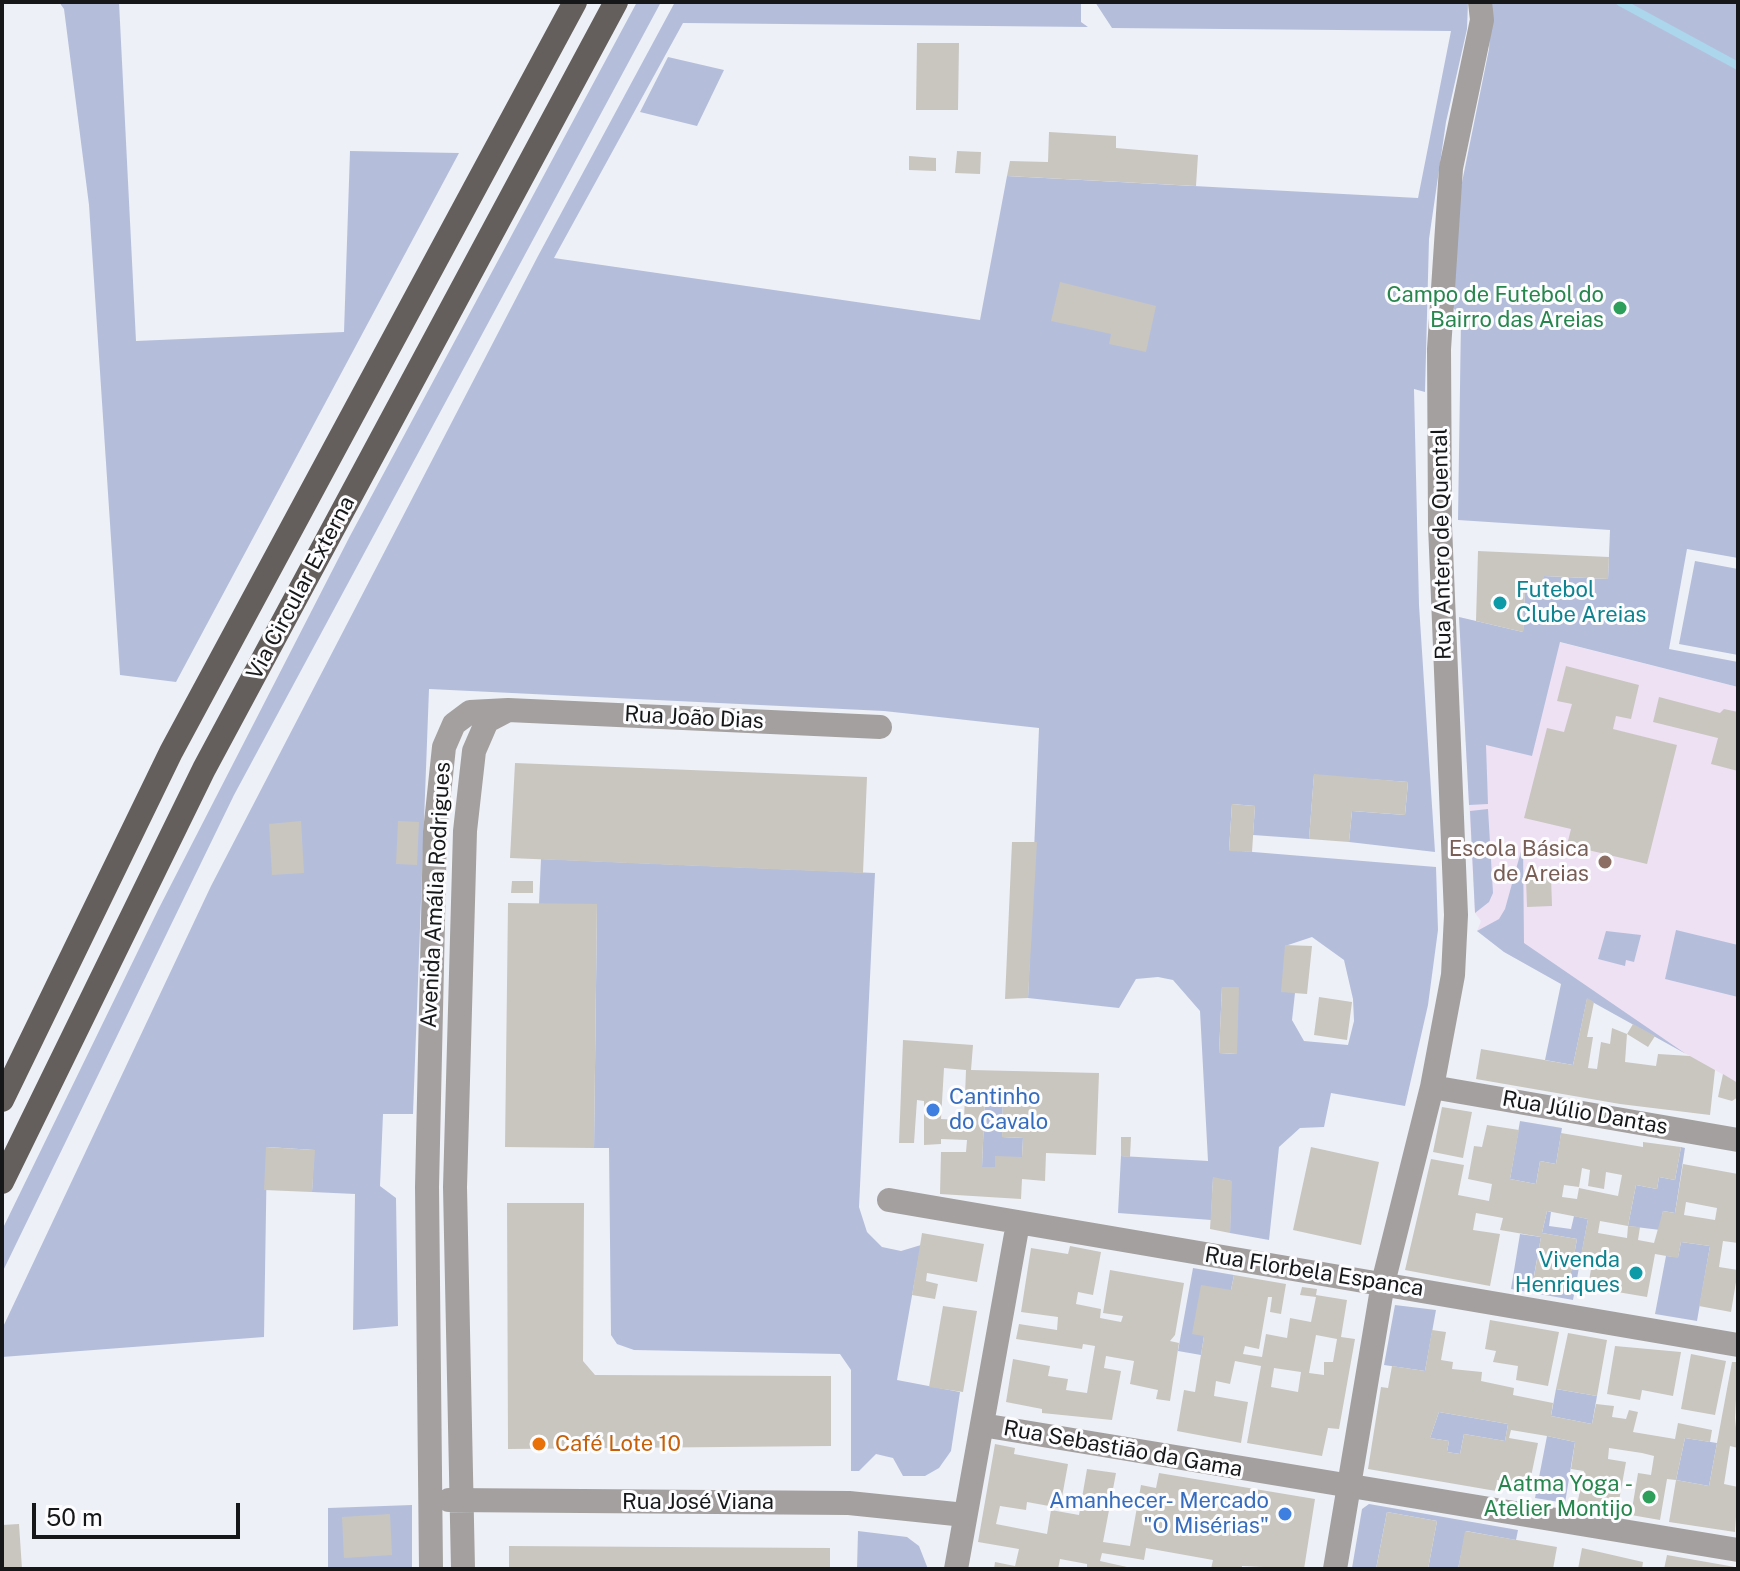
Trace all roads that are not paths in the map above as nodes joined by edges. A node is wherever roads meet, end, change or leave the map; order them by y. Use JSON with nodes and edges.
{"nodes":[{"id":1,"x":575,"y":2,"type":"edge"},
{"id":2,"x":616,"y":2,"type":"edge"},
{"id":3,"x":1480,"y":2,"type":"edge"},
{"id":4,"x":508,"y":710,"type":"junction"},
{"id":5,"x":880,"y":727,"type":"dead end"},
{"id":6,"x":1432,"y":1087,"type":"junction"},
{"id":7,"x":2,"y":1100,"type":"edge"},
{"id":8,"x":1738,"y":1140,"type":"edge"},
{"id":9,"x":2,"y":1182,"type":"edge"},
{"id":10,"x":427,"y":1187,"type":"junction"},
{"id":11,"x":455,"y":1187,"type":"junction"},
{"id":12,"x":889,"y":1200,"type":"dead end"},
{"id":13,"x":1018,"y":1223,"type":"junction"},
{"id":14,"x":1383,"y":1283,"type":"junction"},
{"id":15,"x":1738,"y":1345,"type":"edge"},
{"id":16,"x":982,"y":1425,"type":"junction"},
{"id":17,"x":1348,"y":1487,"type":"junction"},
{"id":18,"x":430,"y":1500,"type":"junction"},
{"id":19,"x":462,"y":1500,"type":"junction"},
{"id":20,"x":965,"y":1515,"type":"junction"},
{"id":21,"x":1738,"y":1550,"type":"edge"},
{"id":22,"x":431,"y":1569,"type":"edge"},
{"id":23,"x":463,"y":1569,"type":"edge"},
{"id":24,"x":956,"y":1569,"type":"edge"},
{"id":25,"x":1335,"y":1569,"type":"edge"}],
"edges":[{"from":1,"to":7,"type":"main road","name":"Via Circular Externa"},
{"from":2,"to":9,"type":"main road","name":"Via Circular Externa"},
{"from":3,"to":6,"type":"street","name":"Rua Antero de Quental"},
{"from":4,"to":5,"type":"street","name":"Rua João Dias"},
{"from":4,"to":10,"type":"street","name":"Avenida Amália Rodrigues"},
{"from":4,"to":11,"type":"street","name":"Avenida Amália Rodrigues"},
{"from":6,"to":8,"type":"street","name":"Rua Júlio Dantas"},
{"from":6,"to":14,"type":"street","name":"Rua Antero de Quental"},
{"from":10,"to":11,"type":"street"},
{"from":10,"to":18,"type":"street","name":"Avenida Amália Rodrigues"},
{"from":11,"to":19,"type":"street","name":"Avenida Amália Rodrigues"},
{"from":12,"to":13,"type":"street","name":"Rua Florbela Espanca"},
{"from":13,"to":14,"type":"street","name":"Rua Florbela Espanca"},
{"from":13,"to":16,"type":"street"},
{"from":14,"to":15,"type":"street","name":"Rua Florbela Espanca"},
{"from":14,"to":17,"type":"street","name":"Rua Antero de Quental"},
{"from":16,"to":17,"type":"street","name":"Rua Sebastião da Gama"},
{"from":16,"to":20,"type":"street"},
{"from":17,"to":21,"type":"street","name":"Rua Sebastião da Gama"},
{"from":17,"to":25,"type":"street","name":"Rua Antero de Quental"},
{"from":18,"to":19,"type":"street","name":"Rua José Viana"},
{"from":18,"to":22,"type":"street","name":"Avenida Amália Rodrigues"},
{"from":19,"to":20,"type":"street","name":"Rua José Viana"},
{"from":19,"to":23,"type":"street","name":"Avenida Amália Rodrigues"},
{"from":20,"to":24,"type":"street"}]}
